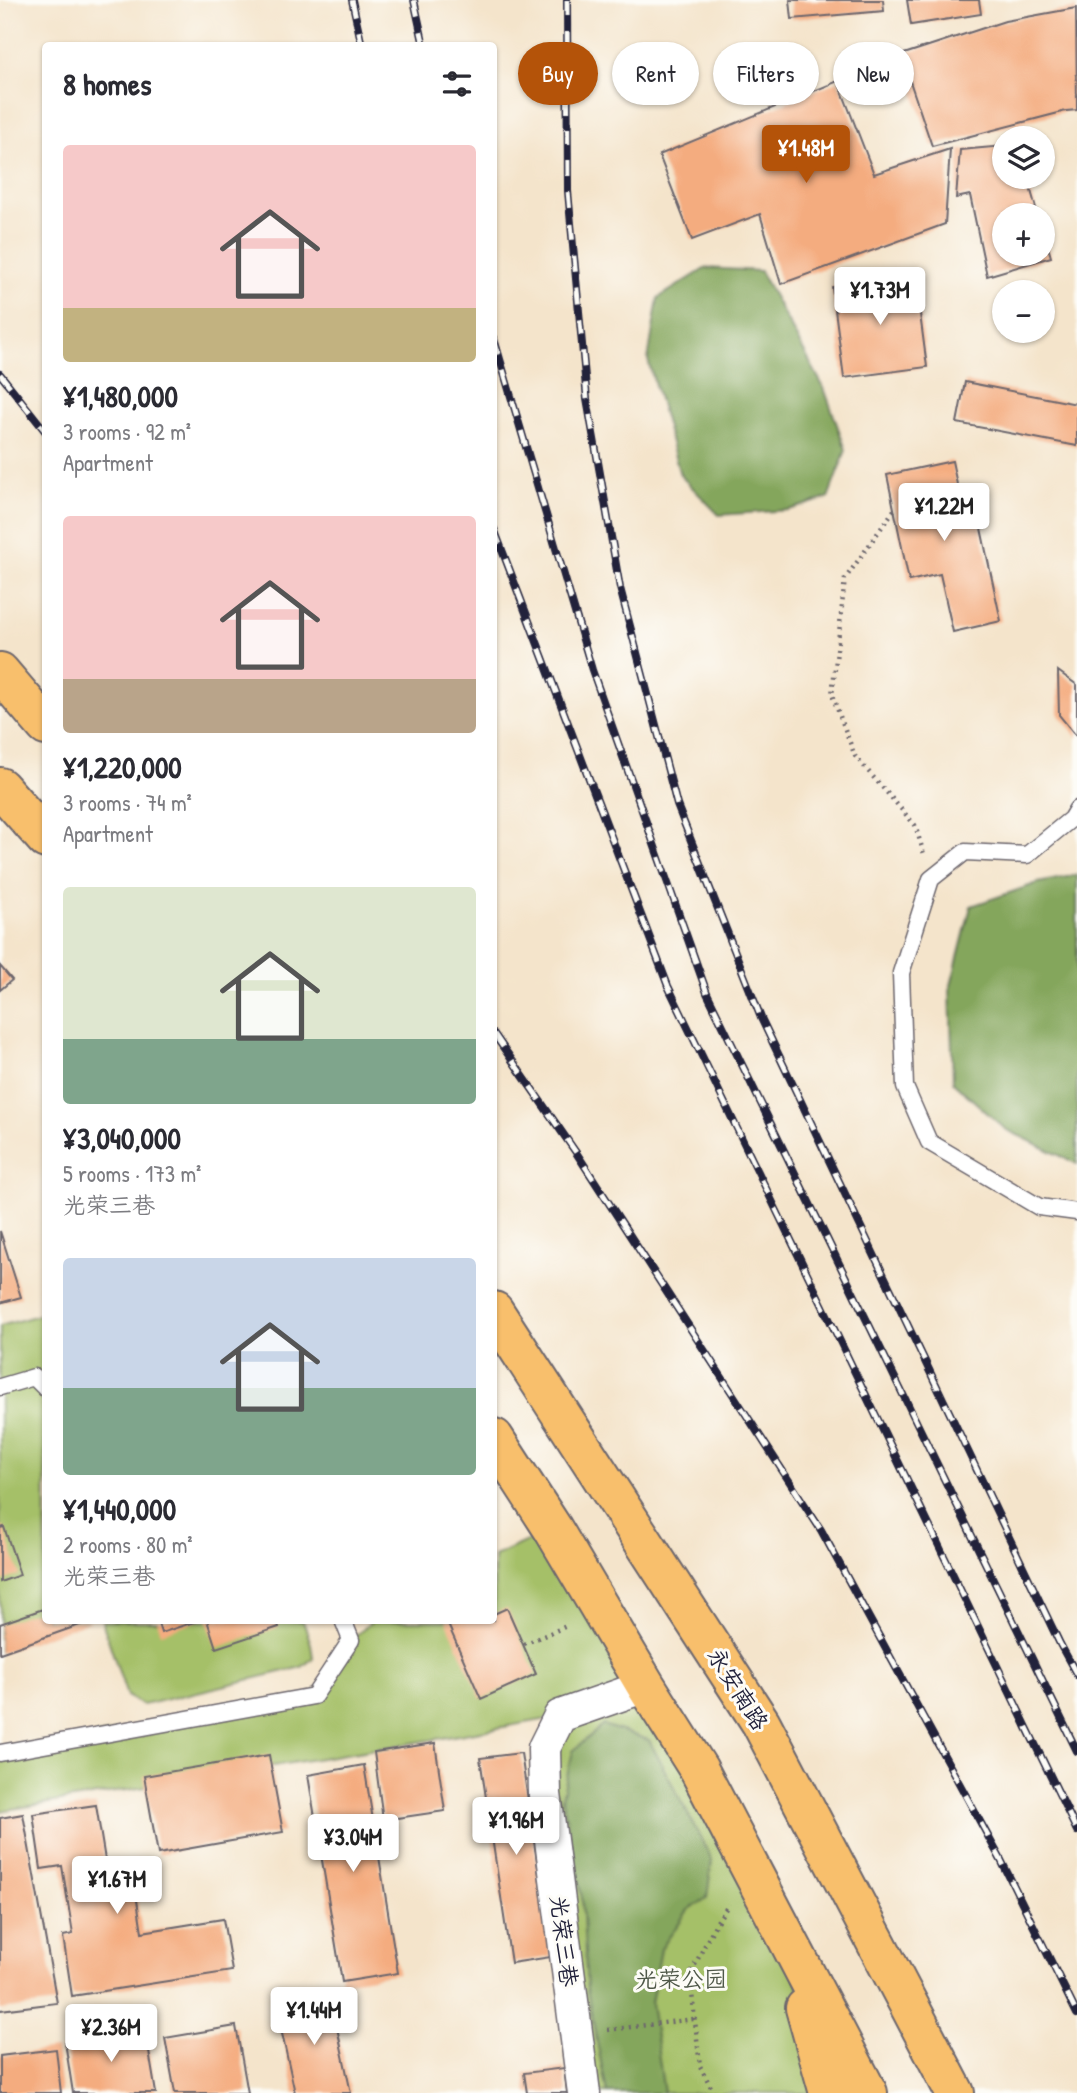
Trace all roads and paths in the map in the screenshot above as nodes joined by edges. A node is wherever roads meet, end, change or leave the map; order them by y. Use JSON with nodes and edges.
{"nodes":[{"id":1,"x":894,"y":510,"type":"dead end"},
{"id":2,"x":0,"y":672,"type":"edge"},
{"id":3,"x":42,"y":721,"type":"edge"},
{"id":4,"x":0,"y":787,"type":"edge"},
{"id":5,"x":1077,"y":810,"type":"edge"},
{"id":6,"x":42,"y":834,"type":"edge"},
{"id":7,"x":931,"y":879,"type":"junction"},
{"id":8,"x":1077,"y":1212,"type":"edge"},
{"id":9,"x":497,"y":1316,"type":"edge"},
{"id":10,"x":42,"y":1385,"type":"edge"},
{"id":11,"x":0,"y":1387,"type":"edge"},
{"id":12,"x":497,"y":1443,"type":"edge"},
{"id":13,"x":602,"y":1612,"type":"junction"},
{"id":14,"x":345,"y":1624,"type":"edge"},
{"id":15,"x":524,"y":1644,"type":"dead end"},
{"id":16,"x":646,"y":1686,"type":"junction"},
{"id":17,"x":0,"y":1753,"type":"edge"},
{"id":18,"x":753,"y":1873,"type":"junction"},
{"id":19,"x":782,"y":1928,"type":"junction"},
{"id":20,"x":694,"y":2019,"type":"junction"},
{"id":21,"x":577,"y":2034,"type":"junction"},
{"id":22,"x":953,"y":2090,"type":"edge"},
{"id":23,"x":584,"y":2093,"type":"edge"},
{"id":24,"x":714,"y":2093,"type":"edge"},
{"id":25,"x":829,"y":2093,"type":"edge"},
{"id":26,"x":868,"y":2093,"type":"edge"}],
"edges":[{"from":1,"to":7,"type":"path"},
{"from":2,"to":3,"type":"main road"},
{"from":4,"to":6,"type":"main road"},
{"from":5,"to":7,"type":"lane"},
{"from":7,"to":8,"type":"lane"},
{"from":9,"to":22,"type":"main road","name":"永安南路"},
{"from":10,"to":11,"type":"lane"},
{"from":12,"to":13,"type":"main road"},
{"from":13,"to":15,"type":"path"},
{"from":13,"to":16,"type":"main road"},
{"from":14,"to":17,"type":"lane"},
{"from":16,"to":18,"type":"main road"},
{"from":16,"to":21,"type":"street","name":"光荣三巷"},
{"from":18,"to":19,"type":"main road"},
{"from":18,"to":20,"type":"path"},
{"from":19,"to":25,"type":"main road"},
{"from":19,"to":26,"type":"main road"},
{"from":20,"to":21,"type":"path"},
{"from":20,"to":24,"type":"path"},
{"from":21,"to":23,"type":"street","name":"光荣三巷"}]}
